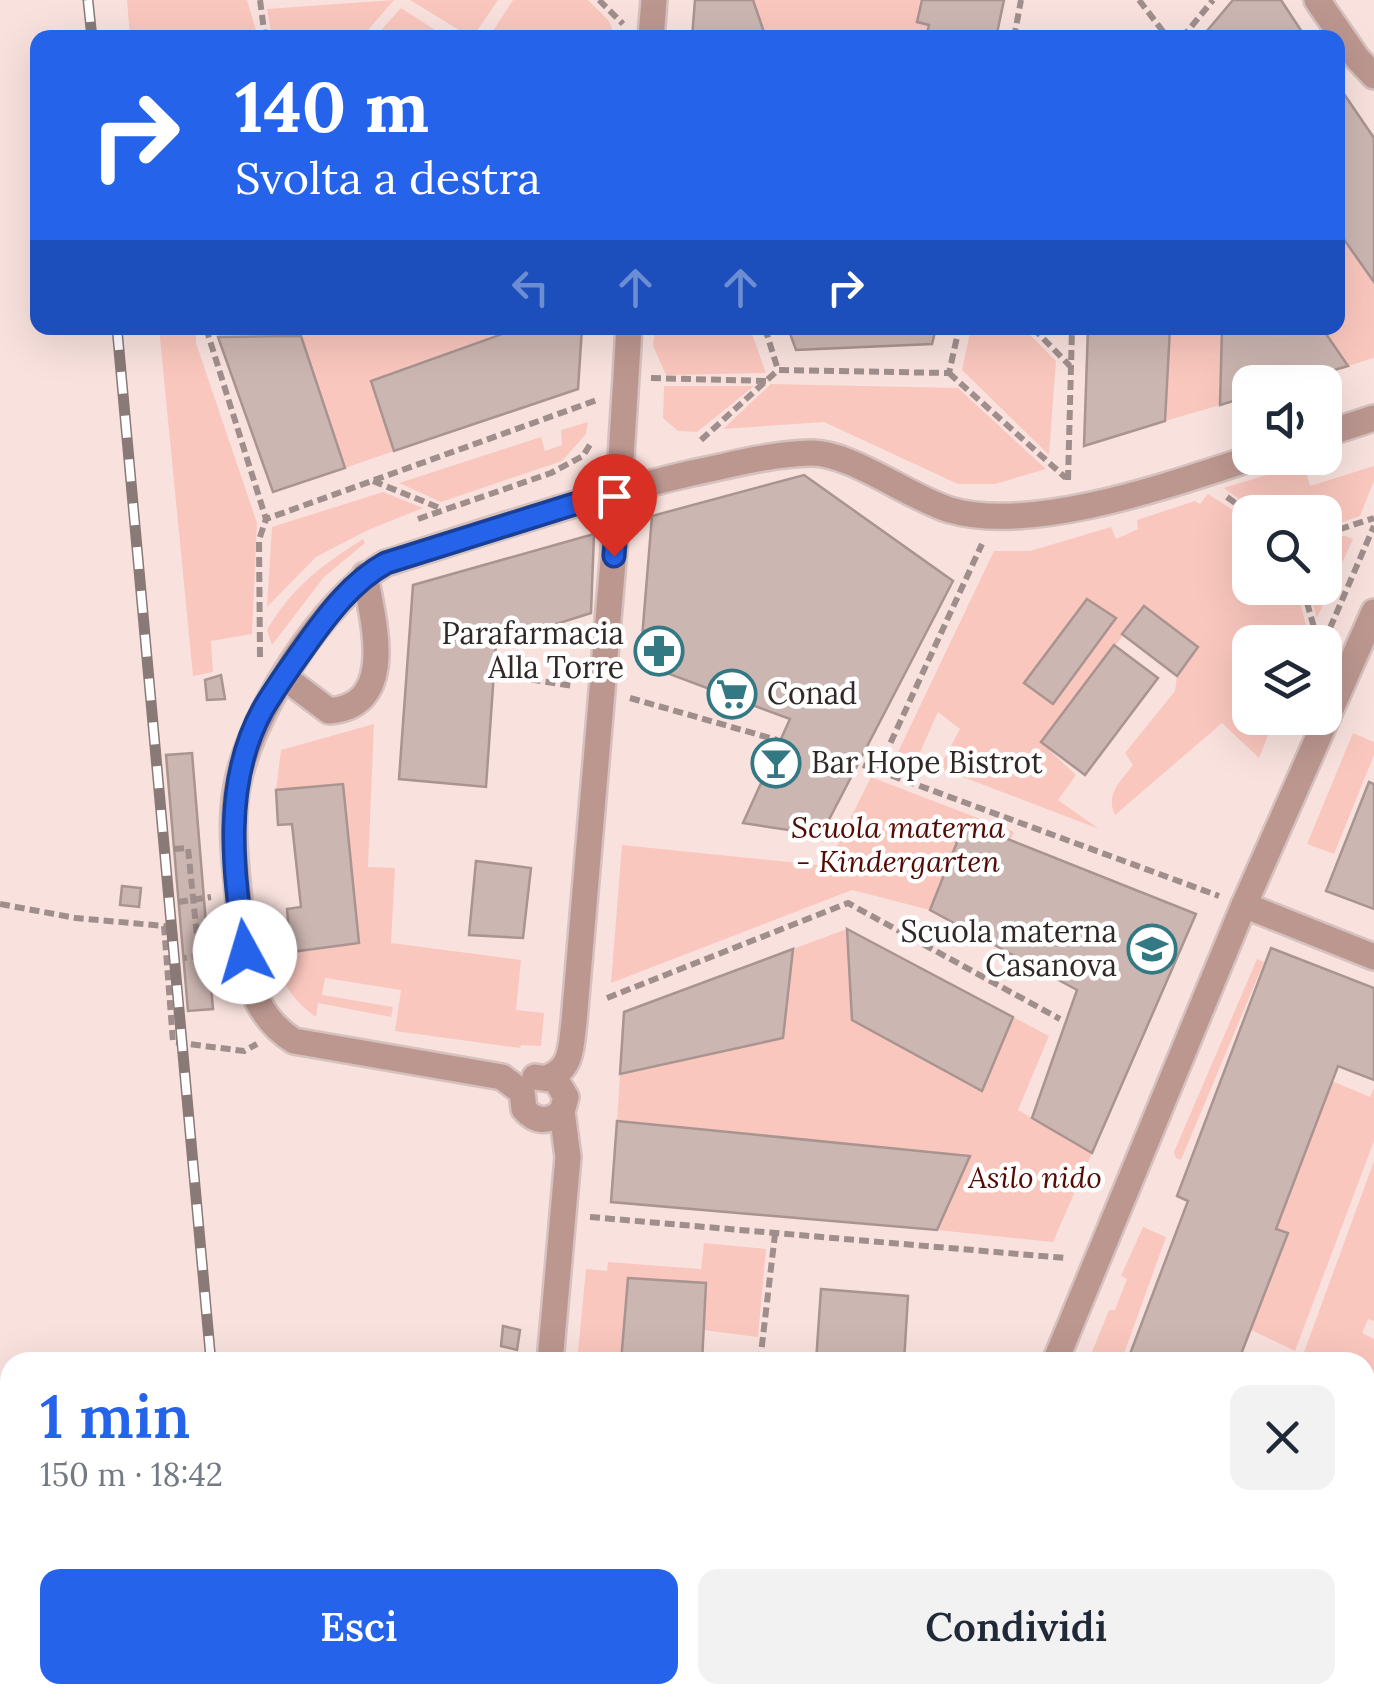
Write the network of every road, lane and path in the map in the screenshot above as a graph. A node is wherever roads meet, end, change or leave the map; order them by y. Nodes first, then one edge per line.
1 (260, 0) edge
2 (599, 0) edge
3 (654, 0) edge
4 (1021, 0) edge
5 (1139, 0) edge
6 (1213, 0) edge
7 (1317, 0) edge
8 (264, 30) edge
9 (636, 30) edge
10 (643, 30) edge
11 (1015, 30) edge
12 (1162, 30) edge
13 (1189, 30) edge
14 (1338, 30) edge
15 (1345, 41) edge
16 (1374, 76) edge
17 (208, 335) edge
18 (629, 335) edge
19 (766, 335) edge
20 (958, 335) edge
21 (1040, 335) edge
22 (1072, 335) edge
23 (1071, 367) junction
24 (778, 370) junction
25 (950, 373) junction
26 (626, 378) junction
27 (766, 381) junction
28 (602, 412) dead end
29 (1374, 418) edge
30 (1342, 428) edge
31 (701, 440) dead end
32 (592, 441) dead end
33 (1232, 464) edge
34 (1066, 478) junction
35 (372, 481) junction
36 (619, 490) junction
37 (1098, 502) junction
38 (441, 508) junction
39 (994, 517) junction
40 (1374, 518) edge
41 (266, 520) junction
42 (407, 524) dead end
43 (1374, 526) edge
44 (1342, 528) edge
45 (366, 575) junction
46 (1374, 612) edge
47 (1328, 625) edge
48 (276, 672) junction
49 (501, 675) dead end
50 (602, 690) junction
51 (777, 740) dead end
52 (864, 765) dead end
53 (878, 770) junction
54 (174, 849) dead end
55 (218, 897) dead end
56 (194, 899) junction
57 (178, 902) dead end
58 (0, 904) edge
59 (1244, 905) junction
60 (1374, 957) edge
61 (184, 958) dead end
62 (1060, 1019) dead end
63 (574, 1022) junction
64 (275, 1029) junction
65 (549, 1076) junction
66 (522, 1092) junction
67 (562, 1112) junction
68 (564, 1214) junction
69 (775, 1234) junction
70 (1064, 1258) dead end
71 (551, 1352) edge
72 (761, 1352) edge
73 (1059, 1352) edge

1 - 8 path
2 - 9 path
3 - 10 street
4 - 11 path
5 - 12 path
6 - 13 path
7 - 14 street
15 - 16 street
17 - 41 path
18 - 26 street
19 - 24 path
20 - 25 path
21 - 23 path
22 - 23 path
23 - 34 path
24 - 25 path
24 - 27 path
25 - 34 path
26 - 27 path
26 - 36 street
27 - 31 path
28 - 35 path
29 - 30 street
32 - 38 path
33 - 37 street
34 - 37 path
35 - 38 path
35 - 41 path
36 - 39 street
36 - 45 street
36 - 50 street
37 - 39 street
38 - 42 path
39 - 53 path
40 - 44 path
41 - 48 path
43 - 47 path
45 - 48 street
45 - 48 street
46 - 59 street
48 - 64 street
49 - 50 path
50 - 51 path
50 - 63 street
52 - 53 path
53 - 59 path
54 - 56 path
55 - 56 path
56 - 57 path
56 - 61 path
58 - 64 path
59 - 60 street
59 - 73 street
62 - 63 path
63 - 65 street
64 - 66 street
65 - 66 street
65 - 67 street
66 - 67 street
67 - 68 street
68 - 69 path
68 - 71 street
69 - 70 path
69 - 72 path

